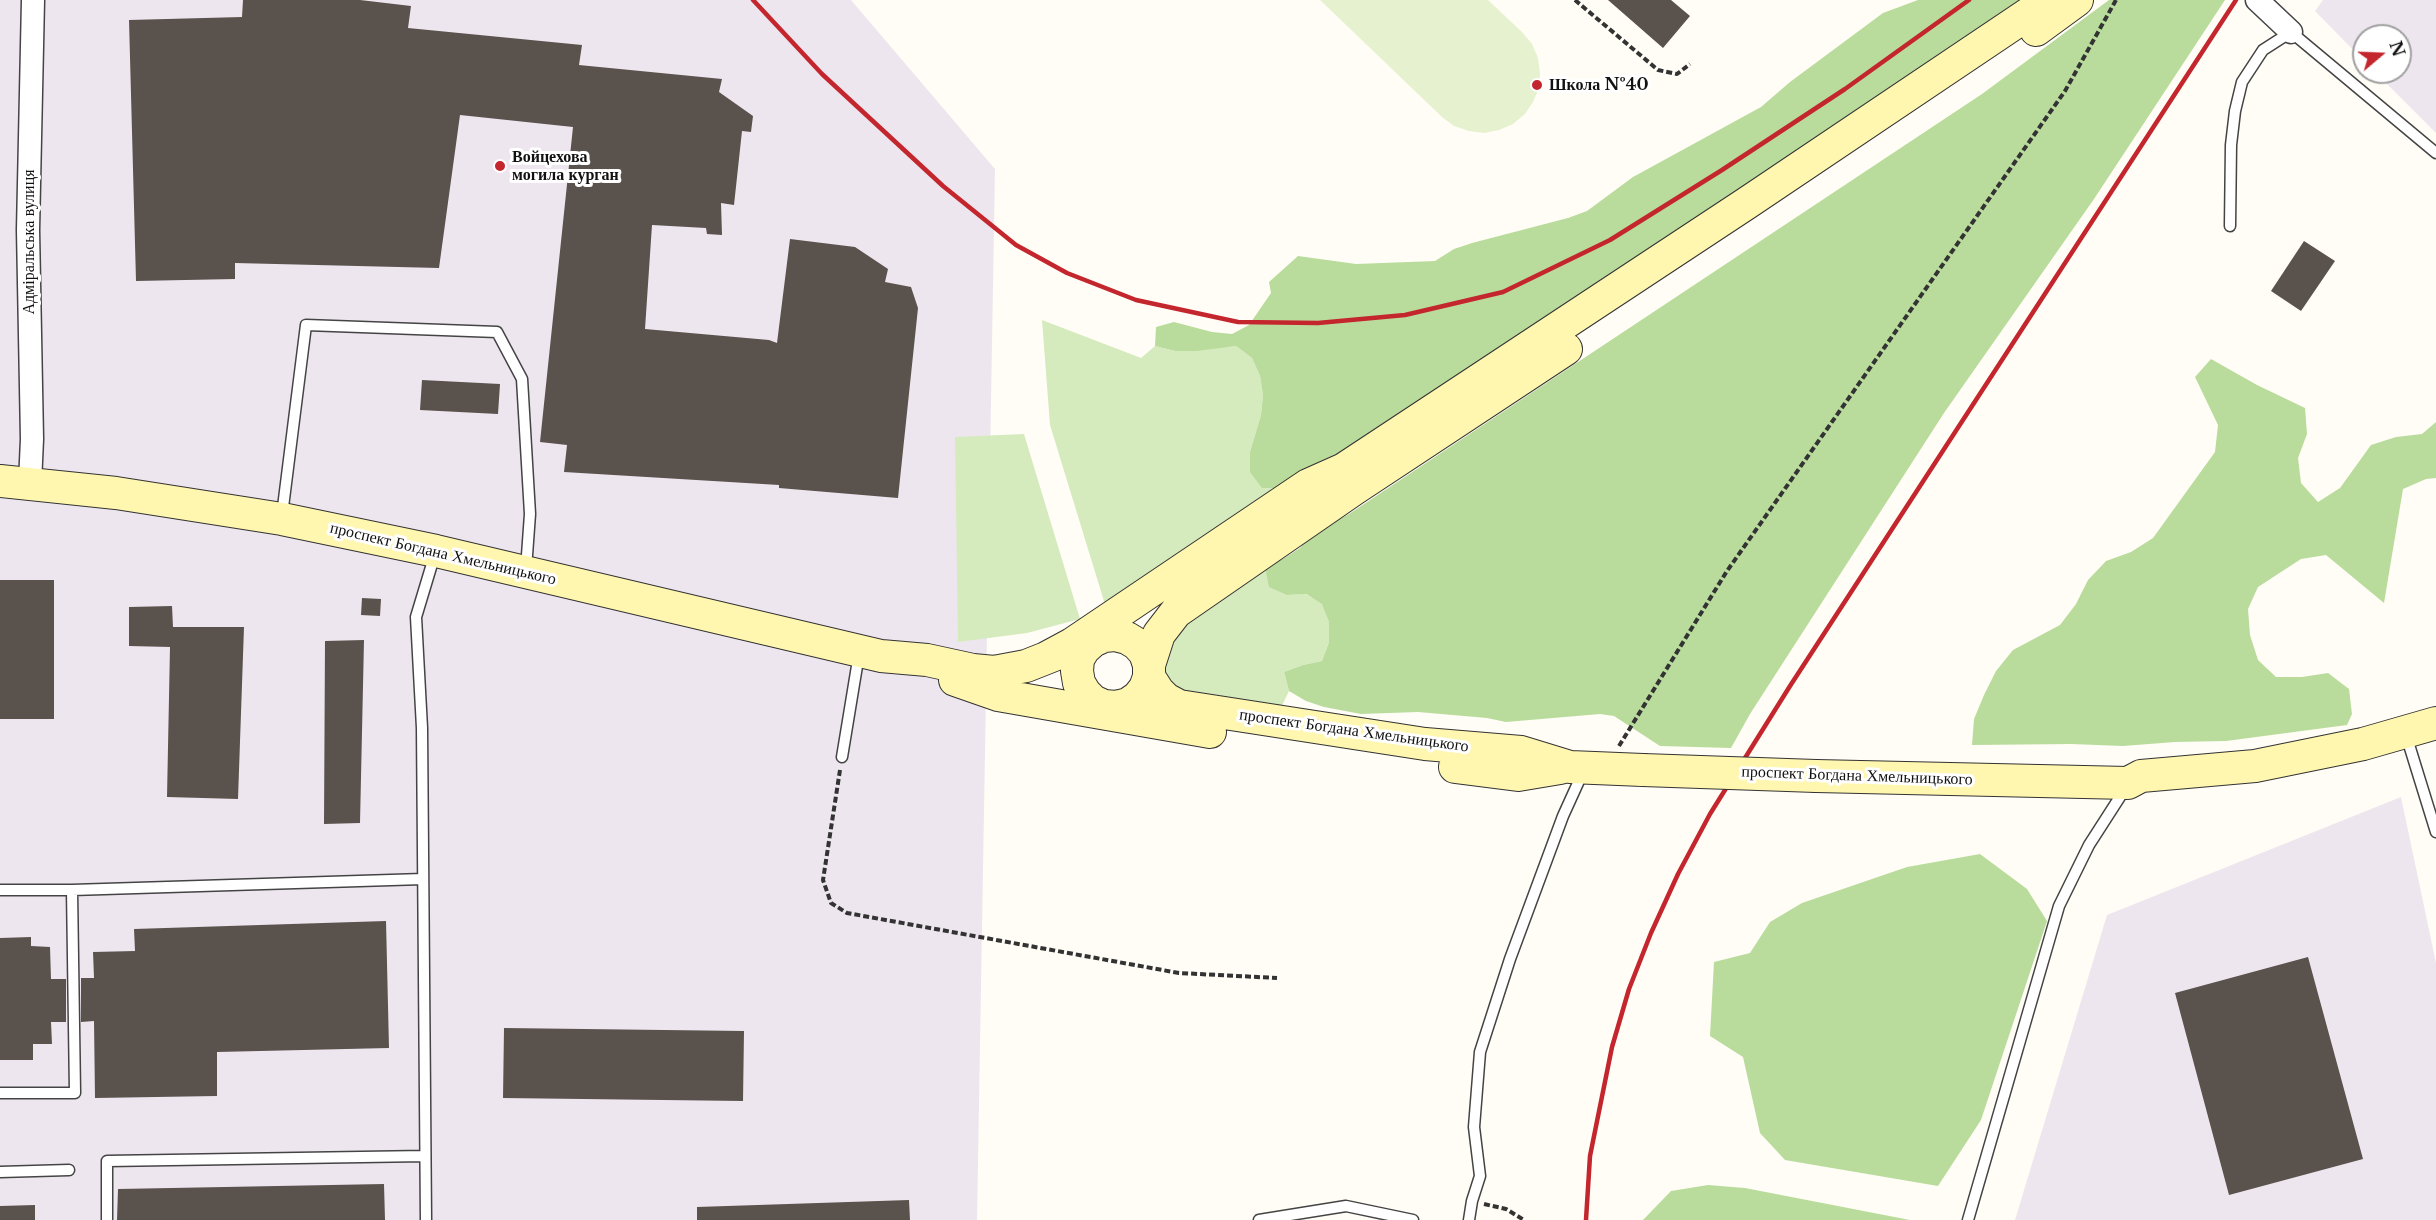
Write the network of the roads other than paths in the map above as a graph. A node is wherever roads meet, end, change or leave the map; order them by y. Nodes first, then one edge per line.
1 (33, 0) edge
2 (2049, 0) edge
3 (2077, 0) edge
4 (2257, 0) edge
5 (2290, 32) junction
6 (2436, 153) edge
7 (2230, 226) dead end
8 (1344, 469) junction
9 (15, 482) edge
10 (282, 519) junction
11 (436, 551) junction
12 (526, 572) junction
13 (1098, 638) junction
14 (871, 654) junction
15 (1046, 658) junction
16 (1149, 671) junction
17 (955, 680) junction
18 (1117, 710) junction
19 (2436, 723) edge
20 (2417, 743) edge
21 (842, 757) road end
22 (1588, 768) junction
23 (2135, 780) junction
24 (2436, 832) edge
25 (423, 879) junction
26 (0, 890) edge
27 (72, 890) junction
28 (0, 1093) edge
29 (426, 1156) junction
30 (69, 1170) dead end
31 (0, 1172) edge
32 (1370, 1216) edge
33 (107, 1220) edge
34 (426, 1220) edge
35 (1259, 1220) edge
36 (1413, 1220) edge
37 (1469, 1220) edge
38 (1968, 1220) edge

1 - 9 street, Адміральська вулиця
2 - 8 main road
3 - 16 main road
4 - 5 street
5 - 6 lane
5 - 7 lane
8 - 13 main road
8 - 15 main road
9 - 10 main road, проспект Богдана Хмельницького
10 - 11 main road, проспект Богдана Хмельницького
10 - 12 lane
11 - 12 main road, проспект Богдана Хмельницького
11 - 25 lane
12 - 14 main road, проспект Богдана Хмельницького
13 - 15 main road, проспект Богдана Хмельницького
13 - 16 main road, проспект Богдана Хмельницького
13 - 18 main road
14 - 15 main road, проспект Богдана Хмельницького
14 - 17 main road, проспект Богдана Хмельницького
14 - 21 lane
16 - 18 main road
16 - 22 main road, проспект Богдана Хмельницького
17 - 18 main road, проспект Богдана Хмельницького
17 - 18 main road, проспект Богдана Хмельницького
18 - 22 main road, проспект Богдана Хмельницького
19 - 20 main road, проспект Богдана Хмельницького
20 - 23 main road, проспект Богдана Хмельницького
20 - 24 lane
22 - 23 main road, проспект Богдана Хмельницького, bridge
22 - 37 lane
23 - 38 lane
25 - 27 lane
25 - 29 lane
26 - 27 lane
27 - 28 lane
29 - 33 lane
29 - 34 lane
30 - 31 lane
32 - 35 lane
32 - 36 lane

